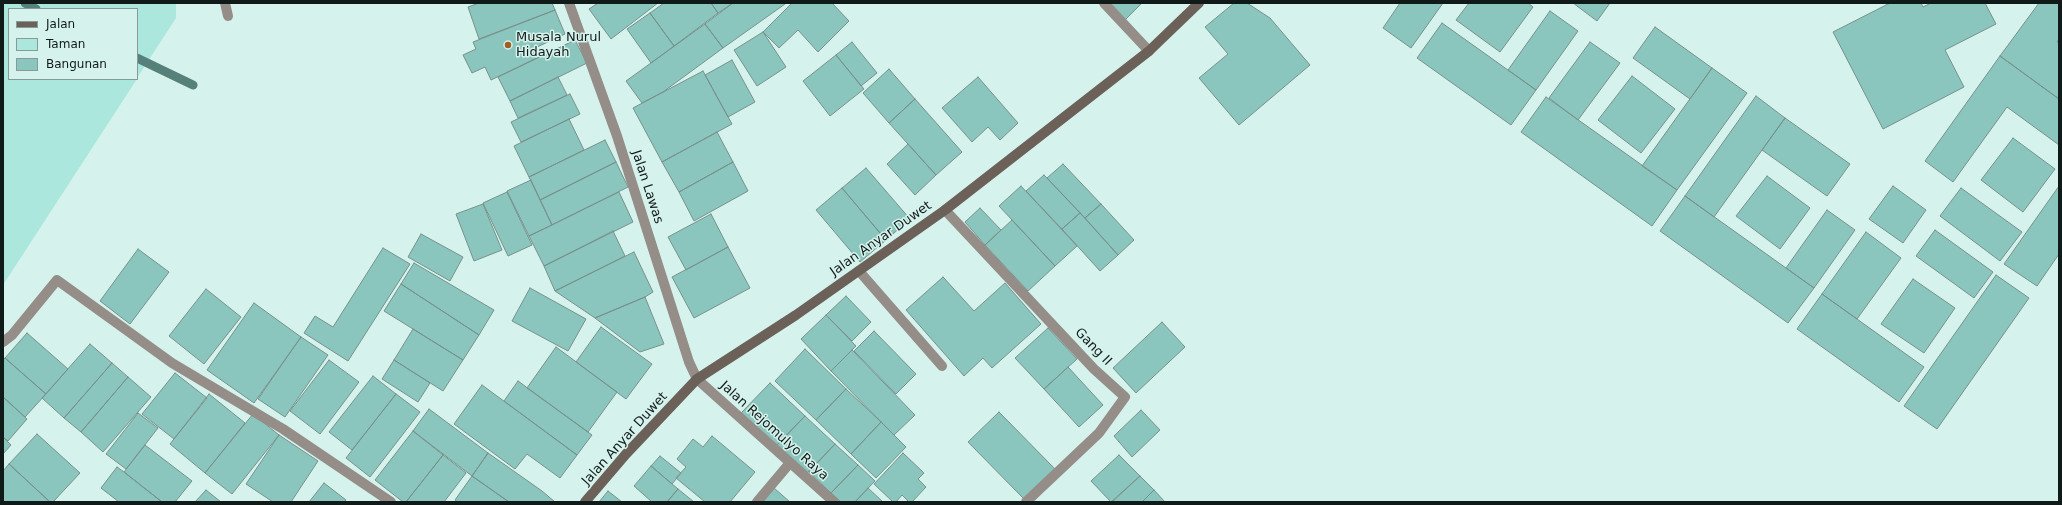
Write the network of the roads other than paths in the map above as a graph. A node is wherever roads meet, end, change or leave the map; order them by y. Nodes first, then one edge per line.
1 (225, 3) edge
2 (569, 3) edge
3 (1104, 3) edge
4 (1199, 3) edge
5 (228, 16) dead end
6 (1149, 51) junction
7 (944, 210) junction
8 (859, 271) junction
9 (3, 342) edge
10 (942, 366) dead end
11 (697, 379) junction
12 (790, 464) junction
13 (391, 502) edge
14 (586, 502) edge
15 (757, 502) edge
16 (834, 502) edge
17 (1026, 502) edge

1 - 5 street
2 - 11 street, Jalan Lawas
3 - 6 street
4 - 6 street, Jalan Anyar Duwet
6 - 7 street, Jalan Anyar Duwet
7 - 8 street, Jalan Anyar Duwet
7 - 17 street, Gang II
8 - 10 street
8 - 11 street, Jalan Anyar Duwet
9 - 13 street
11 - 12 street, Jalan Rejomulyo Raya
11 - 14 street, Jalan Anyar Duwet
12 - 15 street
12 - 16 street, Jalan Rejomulyo Raya

